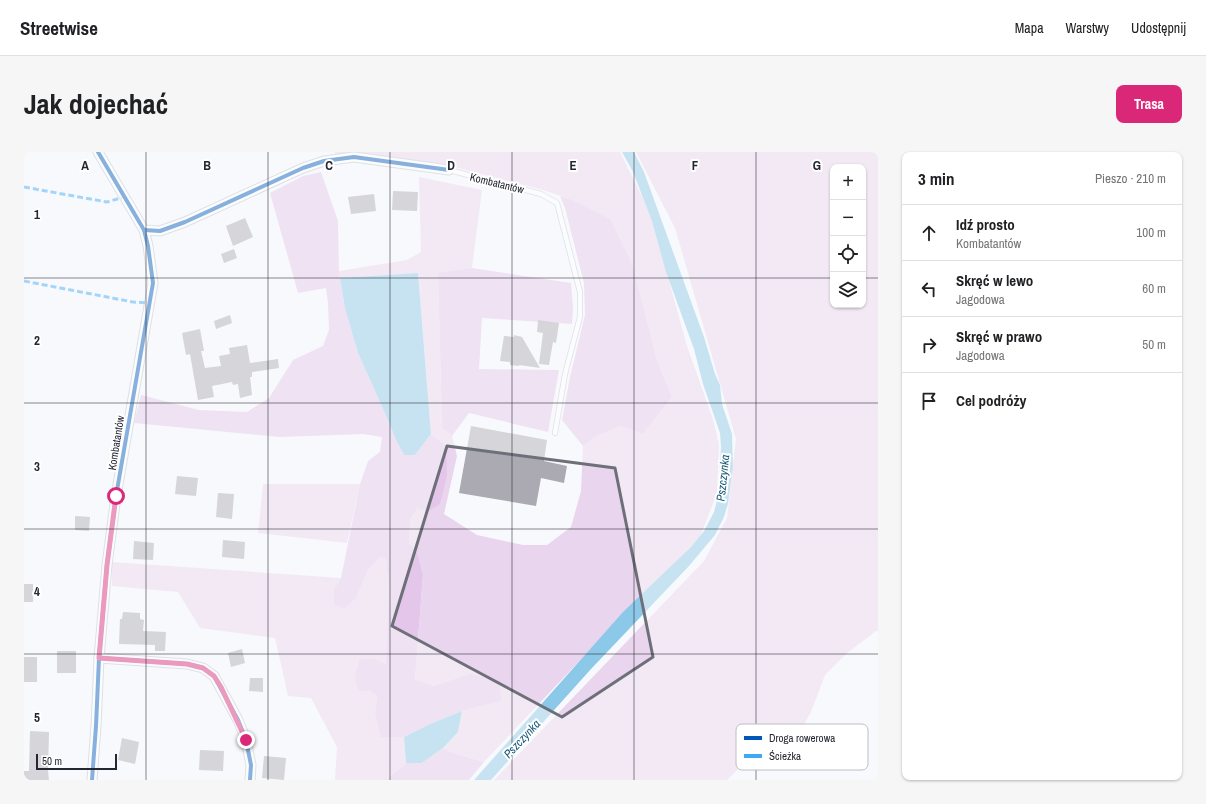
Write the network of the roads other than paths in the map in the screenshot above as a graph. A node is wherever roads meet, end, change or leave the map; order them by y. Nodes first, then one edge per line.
1 (98, 152) edge
2 (449, 170) joint
3 (144, 230) junction
4 (555, 433) dead end
5 (99, 658) junction
6 (92, 780) edge
7 (250, 780) edge

1 - 3 street, Kombatantów
2 - 3 street, Kombatantów
2 - 4 lane, Kombatantów
3 - 5 street, Kombatantów
5 - 6 street, Kombatantów
5 - 7 street

